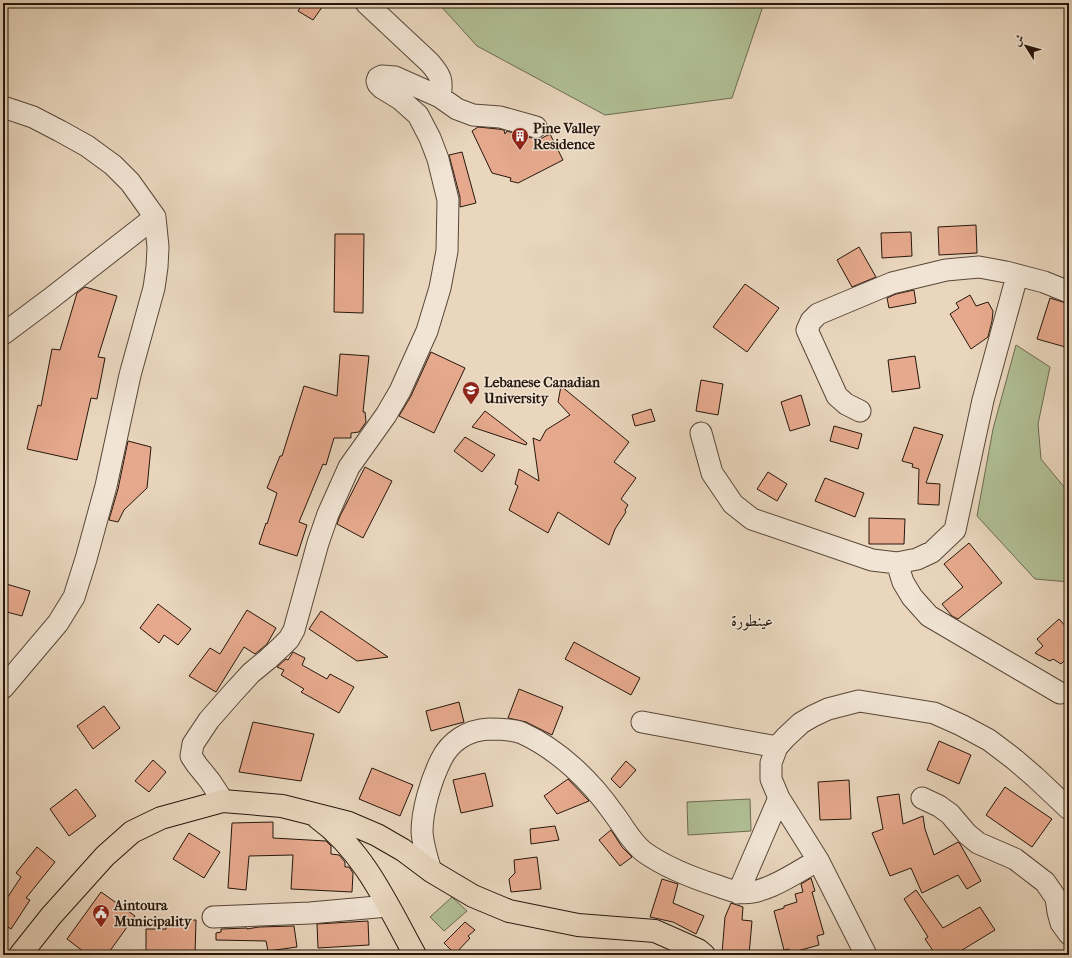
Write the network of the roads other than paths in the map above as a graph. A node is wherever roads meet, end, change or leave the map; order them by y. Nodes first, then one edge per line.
1 (366, 3) edge
2 (440, 97) junction
3 (3, 107) edge
4 (536, 127) dead end
5 (155, 218) junction
6 (1017, 276) junction
7 (1069, 292) edge
8 (3, 334) edge
9 (860, 411) dead end
10 (701, 433) dead end
11 (897, 563) junction
12 (3, 688) edge
13 (1060, 693) dead end
14 (642, 722) dead end
15 (777, 747) junction
16 (779, 798) junction
17 (922, 798) dead end
18 (222, 801) junction
19 (1069, 809) edge
20 (311, 813) junction
21 (818, 860) junction
22 (431, 871) junction
23 (738, 893) junction
24 (388, 906) junction
25 (213, 917) dead end
26 (1069, 934) edge
27 (20, 955) edge
28 (415, 955) edge
29 (704, 955) edge
30 (866, 955) edge

1 - 2 street
2 - 4 street
2 - 18 street
3 - 5 street
5 - 8 street
5 - 12 street
6 - 7 street
6 - 9 street
6 - 11 street
10 - 11 street
11 - 13 street
14 - 15 street
15 - 16 street
15 - 19 street
16 - 21 street
16 - 23 street
17 - 26 street
18 - 20 main road
18 - 27 main road
20 - 22 main road
20 - 24 main road
21 - 23 street
21 - 30 street
22 - 23 street
22 - 29 main road
24 - 25 street
24 - 28 main road

